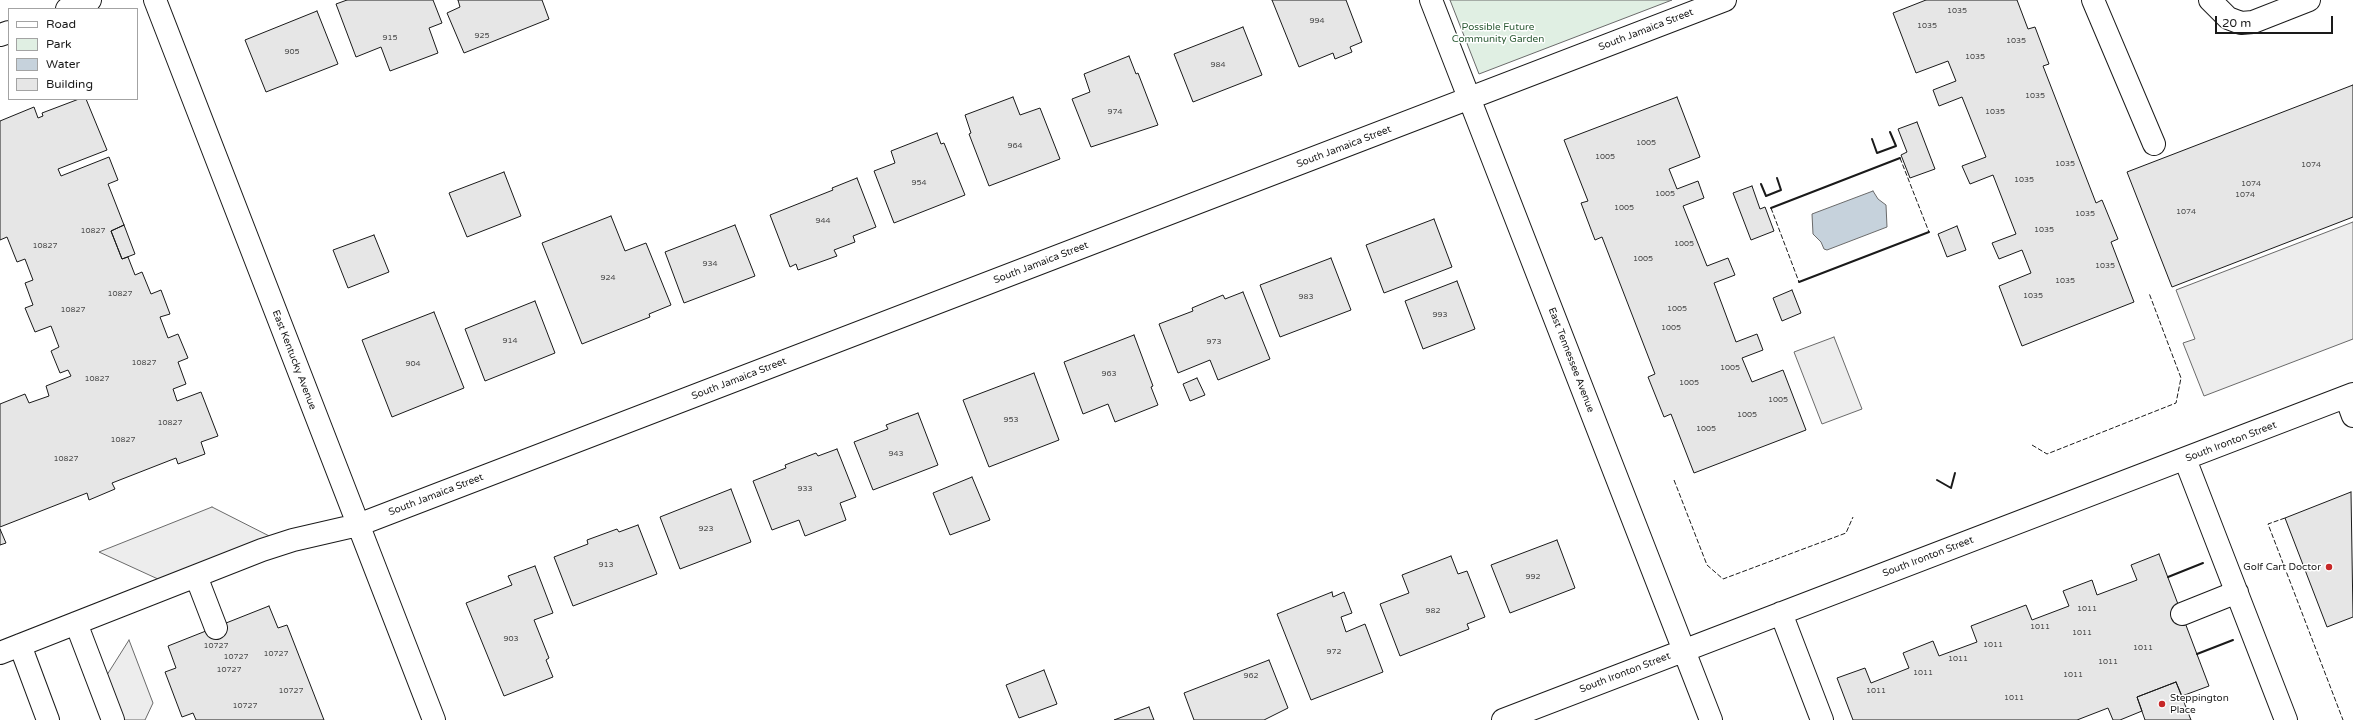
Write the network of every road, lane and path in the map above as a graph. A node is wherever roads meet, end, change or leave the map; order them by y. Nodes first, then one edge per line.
1 (90, 0) edge
2 (154, 0) edge
3 (1431, 0) edge
4 (1725, 0) edge
5 (2093, 0) edge
6 (2210, 0) edge
7 (2308, 0) edge
8 (70, 8) edge
9 (1469, 99) junction
10 (2154, 144) dead end
11 (2351, 402) edge
12 (2185, 459) junction
13 (358, 525) junction
14 (196, 576) junction
15 (2237, 592) junction
16 (1781, 613) junction
17 (2182, 614) dead end
18 (76, 623) junction
19 (216, 628) dead end
20 (10, 649) edge
21 (1684, 650) junction
22 (48, 720) edge
23 (113, 720) edge
24 (434, 720) edge
25 (1503, 720) edge
26 (1711, 720) edge
27 (1822, 720) edge
28 (2286, 720) edge

1 - 8 street
2 - 13 street, East Kentucky Avenue
3 - 9 street, East Tennessee Avenue
4 - 9 street, South Jamaica Street
5 - 10 street
6 - 7 street
9 - 13 street, South Jamaica Street
9 - 21 street, East Tennessee Avenue
11 - 12 street, South Ironton Street
12 - 15 street
12 - 16 street, South Ironton Street
13 - 14 street, South Jamaica Street
13 - 24 street, East Kentucky Avenue
14 - 18 street, South Jamaica Street
14 - 19 street
15 - 17 street
15 - 28 street
16 - 21 street, South Ironton Street
16 - 27 street
18 - 20 street, South Jamaica Street
18 - 23 street
20 - 22 street
21 - 25 street, South Ironton Street
21 - 26 street, East Tennessee Avenue

